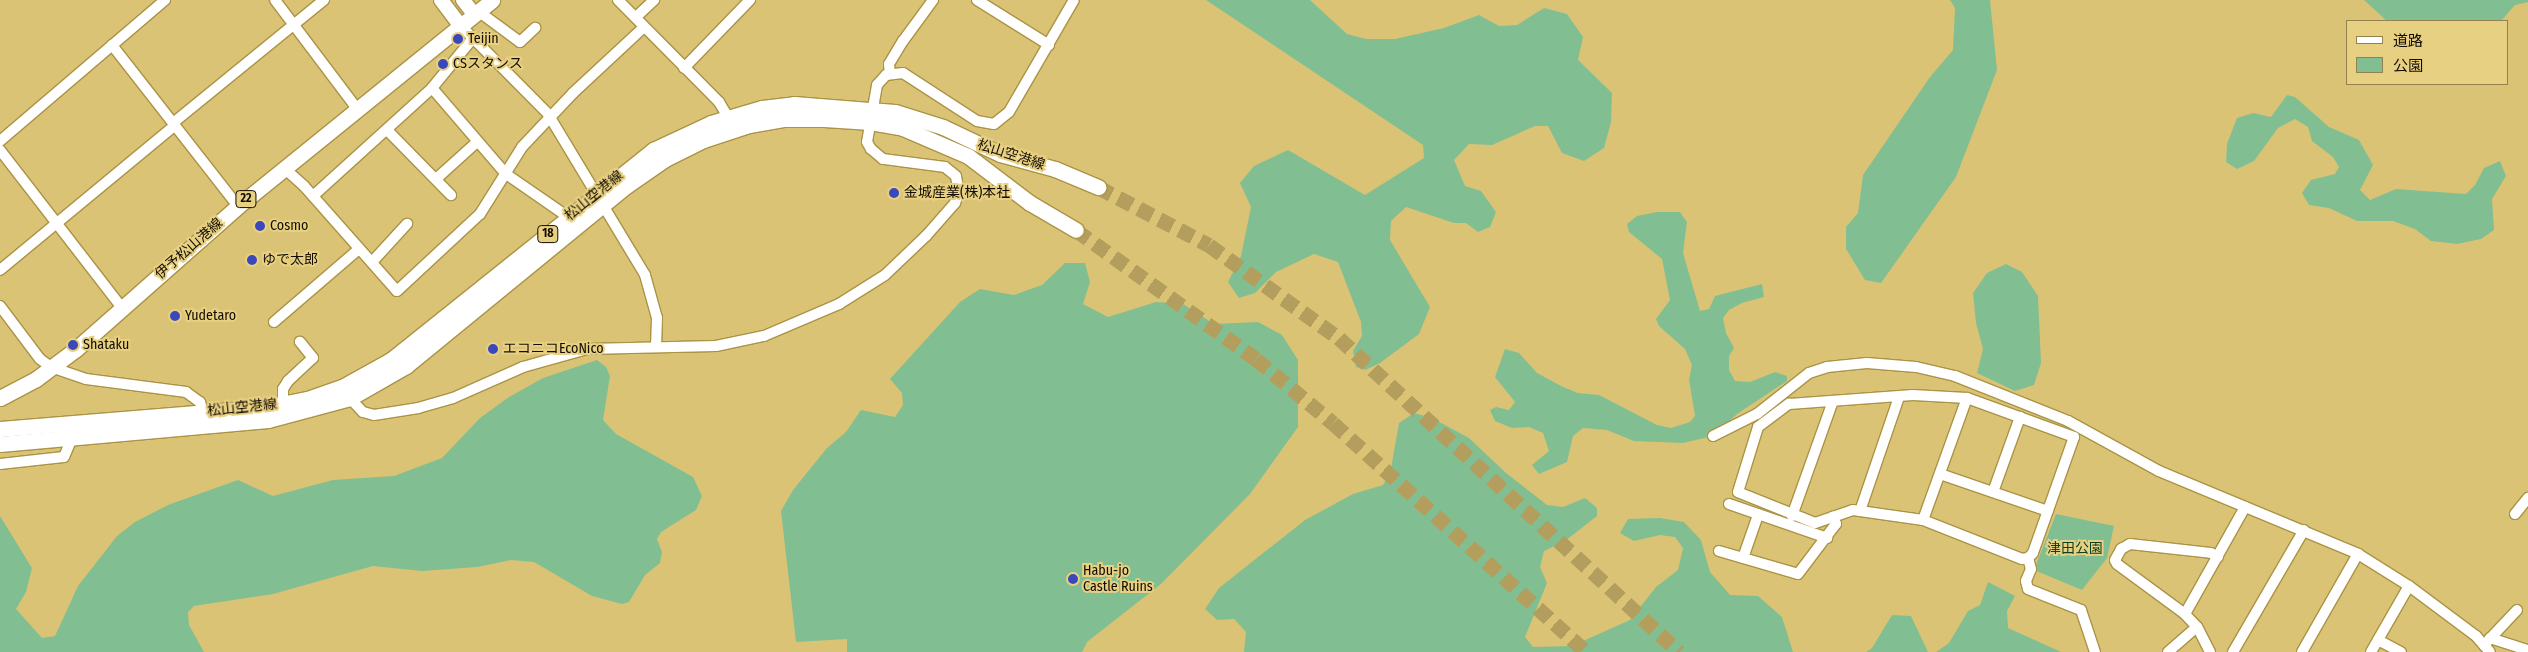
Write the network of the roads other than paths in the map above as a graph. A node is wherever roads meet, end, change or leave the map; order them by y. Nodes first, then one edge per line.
1 (166, 0) edge
2 (275, 0) edge
3 (324, 0) edge
4 (441, 0) edge
5 (463, 0) edge
6 (492, 0) edge
7 (618, 0) edge
8 (654, 0) edge
9 (750, 0) edge
10 (933, 0) edge
11 (978, 0) edge
12 (1074, 0) edge
13 (476, 13) junction
14 (636, 17) junction
15 (293, 24) junction
16 (460, 25) junction
17 (534, 28) dead end
18 (643, 28) junction
19 (472, 38) junction
20 (112, 45) junction
21 (1049, 45) junction
22 (684, 68) junction
23 (890, 74) junction
24 (432, 88) junction
25 (358, 108) junction
26 (871, 115) junction
27 (728, 117) junction
28 (550, 118) junction
29 (174, 124) junction
30 (388, 131) junction
31 (0, 141) edge
32 (477, 142) junction
33 (0, 150) edge
34 (284, 168) junction
35 (506, 174) junction
36 (436, 179) junction
37 (1098, 187) tunnel mouth
38 (451, 195) dead end
39 (313, 196) junction
40 (598, 201) junction
41 (238, 206) junction
42 (568, 217) junction
43 (57, 224) junction
44 (407, 224) dead end
45 (1076, 230) tunnel mouth
46 (359, 248) junction
47 (372, 262) junction
48 (0, 270) edge
49 (0, 306) edge
50 (122, 308) junction
51 (274, 322) dead end
52 (300, 342) dead end
53 (656, 347) junction
54 (51, 367) junction
55 (346, 393) junction
56 (1900, 397) junction
57 (0, 398) edge
58 (1967, 398) junction
59 (1833, 401) junction
60 (283, 403) junction
61 (203, 412) junction
62 (2020, 417) junction
63 (0, 429) edge
64 (2082, 430) junction
65 (1713, 436) dead end
66 (2074, 437) junction
67 (72, 438) junction
68 (0, 444) edge
69 (0, 464) edge
70 (1940, 474) junction
71 (1993, 492) junction
72 (2528, 498) edge
73 (1729, 504) dead end
74 (2246, 507) junction
75 (1860, 511) junction
76 (2048, 511) junction
77 (2515, 514) dead end
78 (1758, 515) junction
79 (1792, 516) junction
80 (1834, 517) junction
81 (1923, 520) junction
82 (2304, 530) junction
83 (1827, 538) junction
84 (1719, 551) dead end
85 (2358, 554) junction
86 (2218, 557) junction
87 (1743, 558) junction
88 (2028, 558) junction
89 (2409, 586) junction
90 (2517, 610) dead end
91 (2185, 614) junction
92 (2197, 627) junction
93 (2378, 640) junction
94 (2488, 645) edge
95 (2528, 650) edge
96 (2095, 652) edge
97 (2168, 652) edge
98 (2210, 652) edge
99 (2233, 652) edge
100 (2302, 652) edge
101 (2371, 652) edge
102 (2401, 652) edge

1 - 20 street
2 - 15 street
3 - 15 street
4 - 16 street
5 - 13 street
6 - 13 main road, 伊予松山港線 / 22
7 - 14 street
8 - 14 street
9 - 22 street
10 - 23 street
11 - 21 street
12 - 21 street
13 - 16 main road, 伊予松山港線 / 22
13 - 17 street
14 - 18 street
15 - 25 street
15 - 29 street
16 - 19 street
16 - 25 main road, 伊予松山港線 / 22
18 - 22 street
18 - 28 street
19 - 24 street
19 - 28 street
20 - 29 street
20 - 31 street
21 - 23 street
22 - 27 street
23 - 26 street
24 - 30 street
24 - 32 street
25 - 34 main road, 伊予松山港線 / 22
26 - 27 main road, 松山空港線 / 18
26 - 37 main road, 松山空港線 / 18
26 - 40 main road, 松山空港線 / 18
26 - 45 main road, 松山空港線 / 18
26 - 53 street
27 - 40 main road, 松山空港線 / 18
28 - 35 street
28 - 40 street
29 - 41 street
29 - 43 street
30 - 36 street
30 - 39 street
32 - 35 street
32 - 36 street
33 - 43 street
34 - 39 street
34 - 41 main road, 伊予松山港線 / 22
35 - 42 street
35 - 47 street
36 - 38 street
39 - 46 street
40 - 42 main road, 松山空港線 / 18
40 - 53 street
40 - 55 main road, 松山空港線 / 18
41 - 50 main road, 伊予松山港線 / 22
42 - 55 main road, 松山空港線 / 18
43 - 48 street
43 - 50 street
44 - 47 street
46 - 47 street
46 - 51 street
49 - 54 street
50 - 54 main road, 伊予松山港線 / 22
52 - 60 street
53 - 55 street
54 - 57 main road, 伊予松山港線 / 22
54 - 61 street
55 - 60 main road, 松山空港線 / 18
55 - 67 main road, 松山空港線 / 18
56 - 58 street
56 - 59 street
56 - 75 street
58 - 62 street
58 - 70 street
59 - 79 street
59 - 79 street
60 - 61 main road, 松山空港線 / 18
61 - 63 main road, 松山空港線 / 18
62 - 66 street
62 - 71 street
64 - 65 street
64 - 66 street
64 - 74 street
66 - 76 street
67 - 68 main road, 松山空港線 / 18
67 - 69 street
70 - 71 street
70 - 81 street
71 - 76 street
72 - 77 street
73 - 78 street
74 - 82 street
74 - 86 street
75 - 80 street
75 - 81 street
76 - 88 street
78 - 83 street
78 - 87 street
79 - 80 street
80 - 83 street
81 - 88 street
82 - 85 street
82 - 99 street
83 - 87 street
84 - 87 street
85 - 89 street
85 - 100 street
86 - 91 street
86 - 91 street
88 - 96 street
89 - 93 street
89 - 94 street
90 - 94 street
91 - 92 street
92 - 97 street
92 - 98 street
93 - 101 street
93 - 102 street
94 - 95 street

